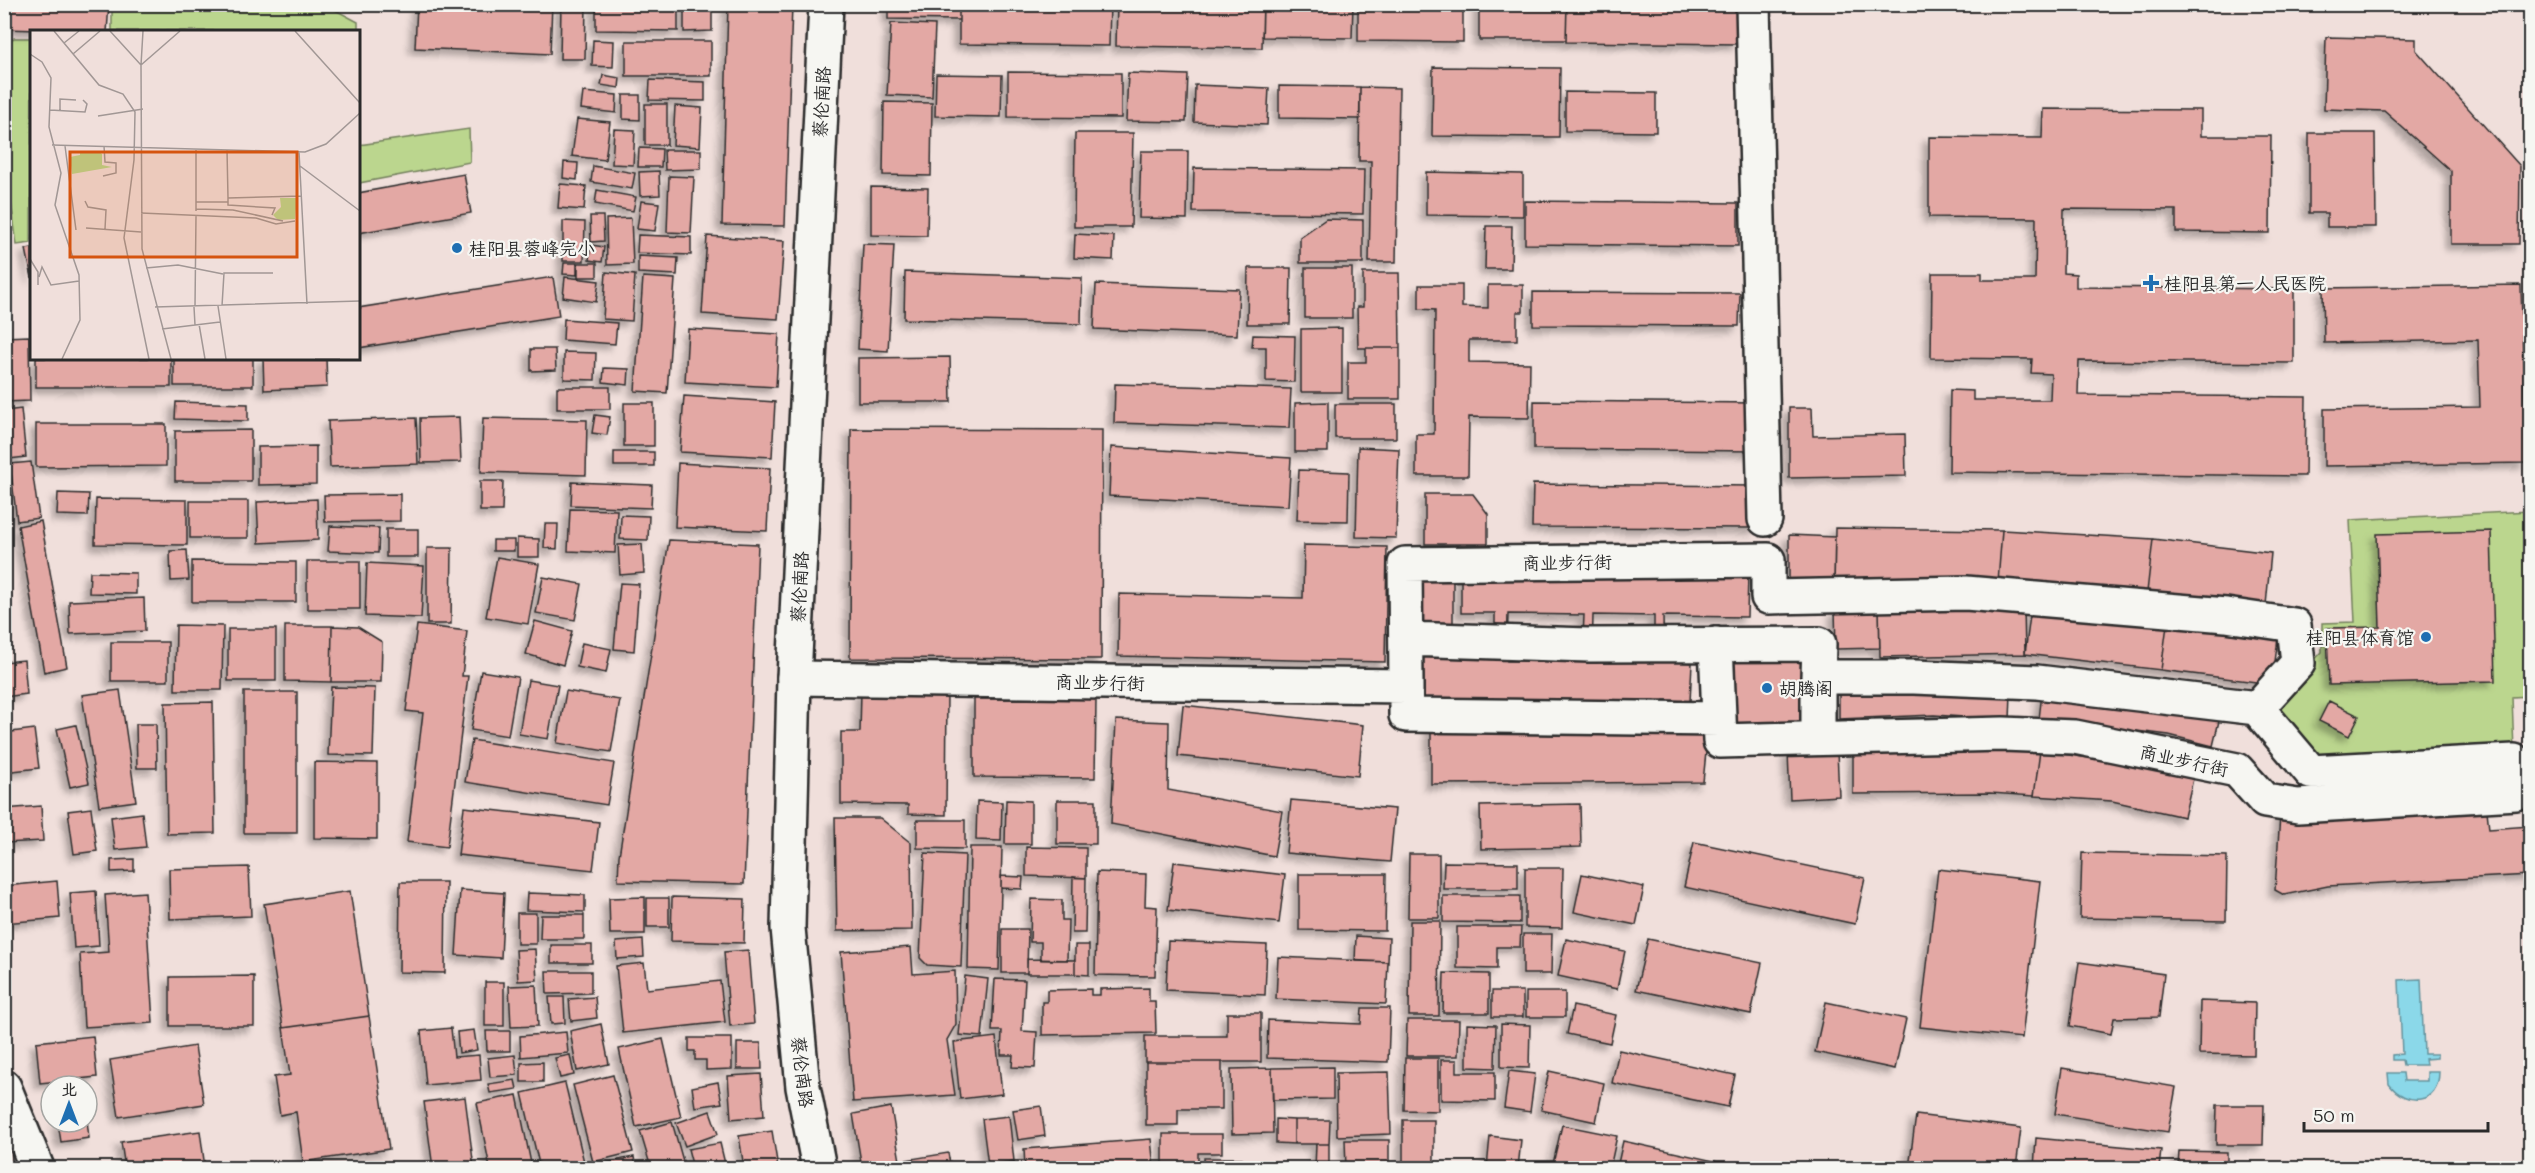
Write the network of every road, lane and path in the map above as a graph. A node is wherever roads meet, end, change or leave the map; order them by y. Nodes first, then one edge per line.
1 (826, 4) edge
2 (1753, 4) edge
3 (1765, 519) dead end
4 (1768, 597) junction
5 (1406, 639) junction
6 (1769, 643) junction
7 (1716, 644) junction
8 (1818, 677) junction
9 (794, 678) junction
10 (1406, 686) junction
11 (2257, 708) junction
12 (1719, 719) junction
13 (1818, 738) junction
14 (2523, 771) edge
15 (4, 1087) edge
16 (37, 1168) edge
17 (819, 1168) edge

1 - 9 street, 蔡伦南路
2 - 3 street
4 - 5 street, 商业步行街
4 - 6 street, 商业步行街
4 - 11 street
5 - 7 street
5 - 10 street, 商业步行街
6 - 7 street
6 - 8 street
7 - 12 street, 商业步行街
8 - 11 street
8 - 13 street
9 - 10 street, 商业步行街
9 - 17 street, 蔡伦南路
10 - 12 street, 商业步行街
11 - 14 street, 商业步行街
12 - 13 street, 商业步行街
13 - 14 street, 商业步行街
15 - 16 street

